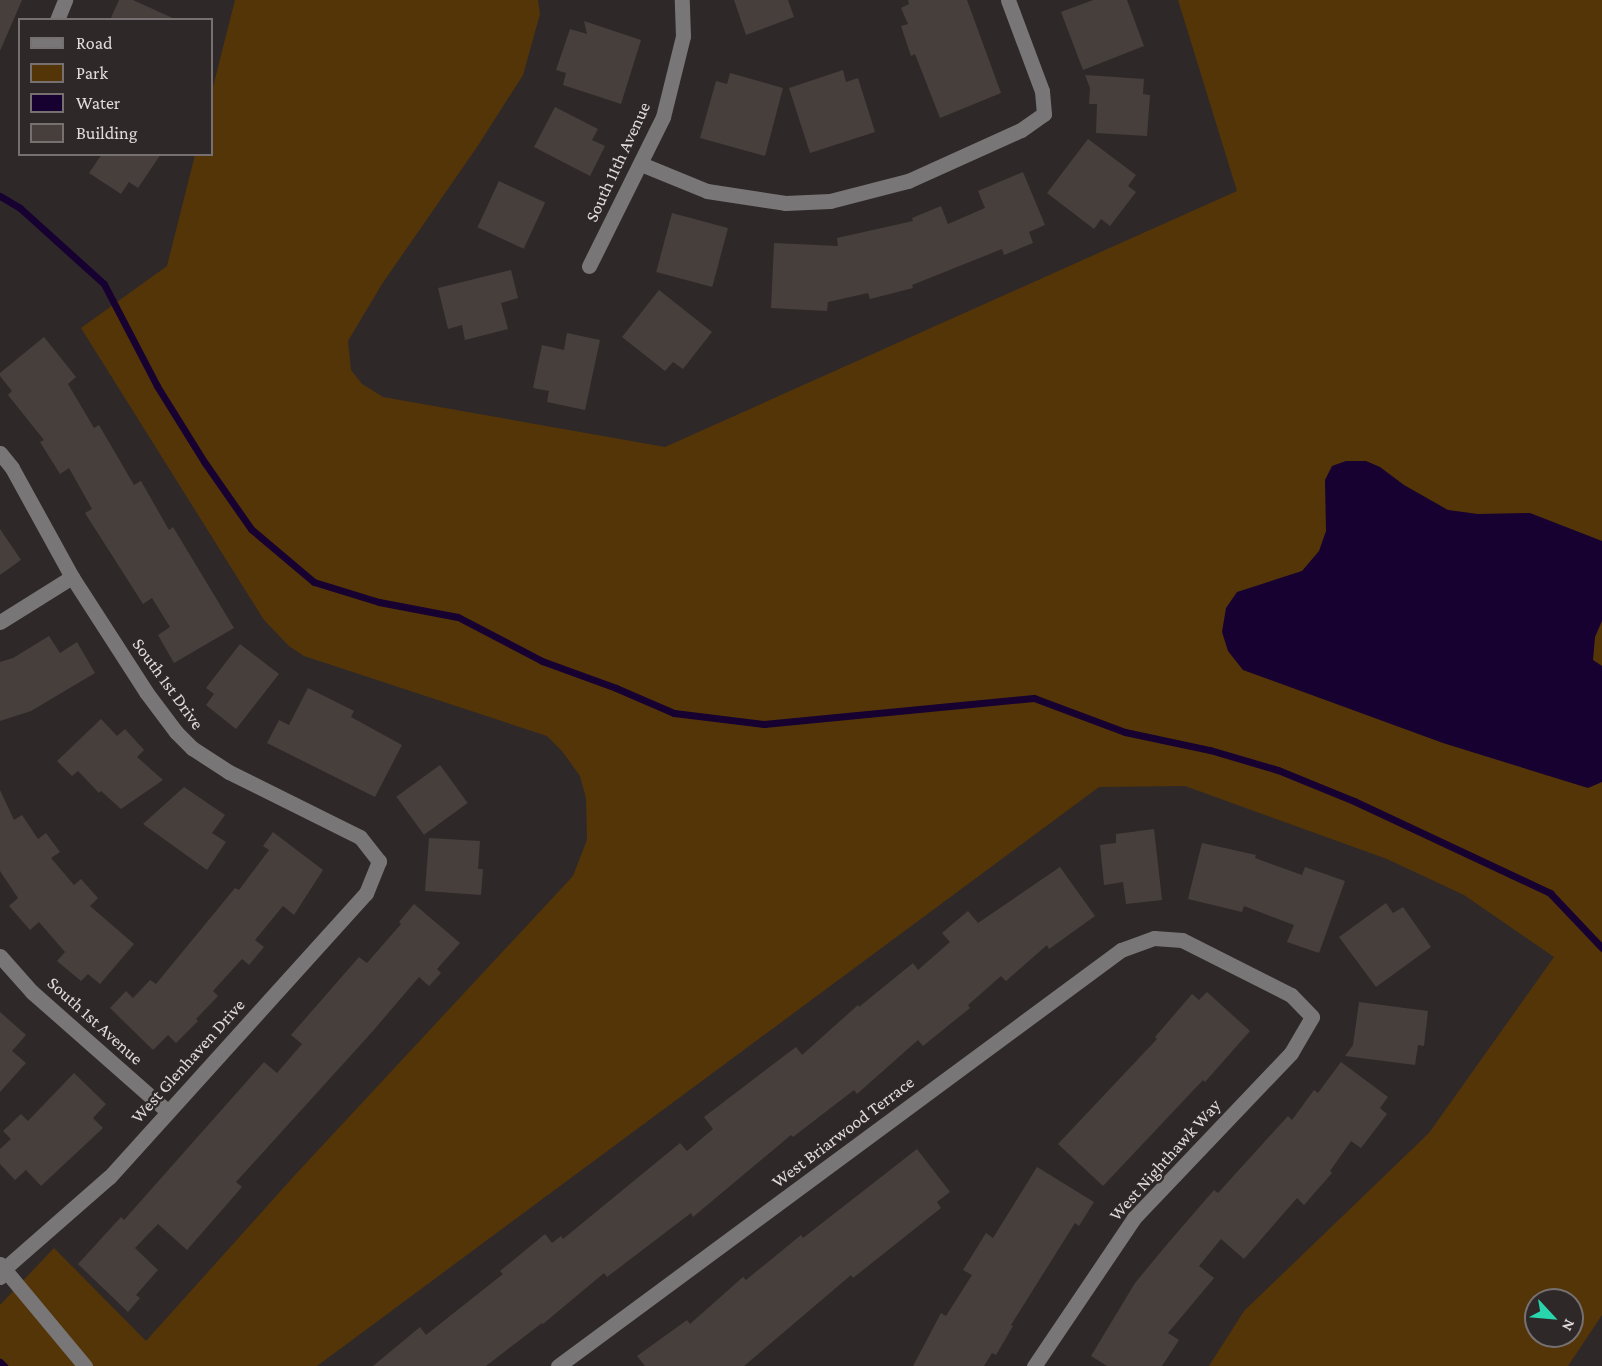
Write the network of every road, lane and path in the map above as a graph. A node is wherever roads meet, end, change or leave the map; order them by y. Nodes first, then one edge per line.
1 (65, 0) edge
2 (682, 0) edge
3 (1008, 0) edge
4 (58, 18) edge
5 (640, 164) junction
6 (589, 266) dead end
7 (0, 453) edge
8 (72, 577) junction
9 (0, 622) edge
10 (379, 861) joint
11 (1154, 938) joint
12 (0, 956) edge
13 (168, 1112) junction
14 (1, 1270) edge
15 (85, 1366) edge
16 (558, 1366) edge
17 (1034, 1366) edge

1 - 4 street
2 - 5 street, South 11th Avenue
3 - 5 street
5 - 6 street, South 11th Avenue
7 - 8 street, South 1st Drive
8 - 9 street
8 - 10 street, South 1st Drive
10 - 13 street, West Glenhaven Drive
11 - 16 street, West Briarwood Terrace
11 - 17 street, West Nighthawk Way
12 - 13 street, South 1st Avenue
13 - 14 street, West Glenhaven Drive
14 - 15 street

